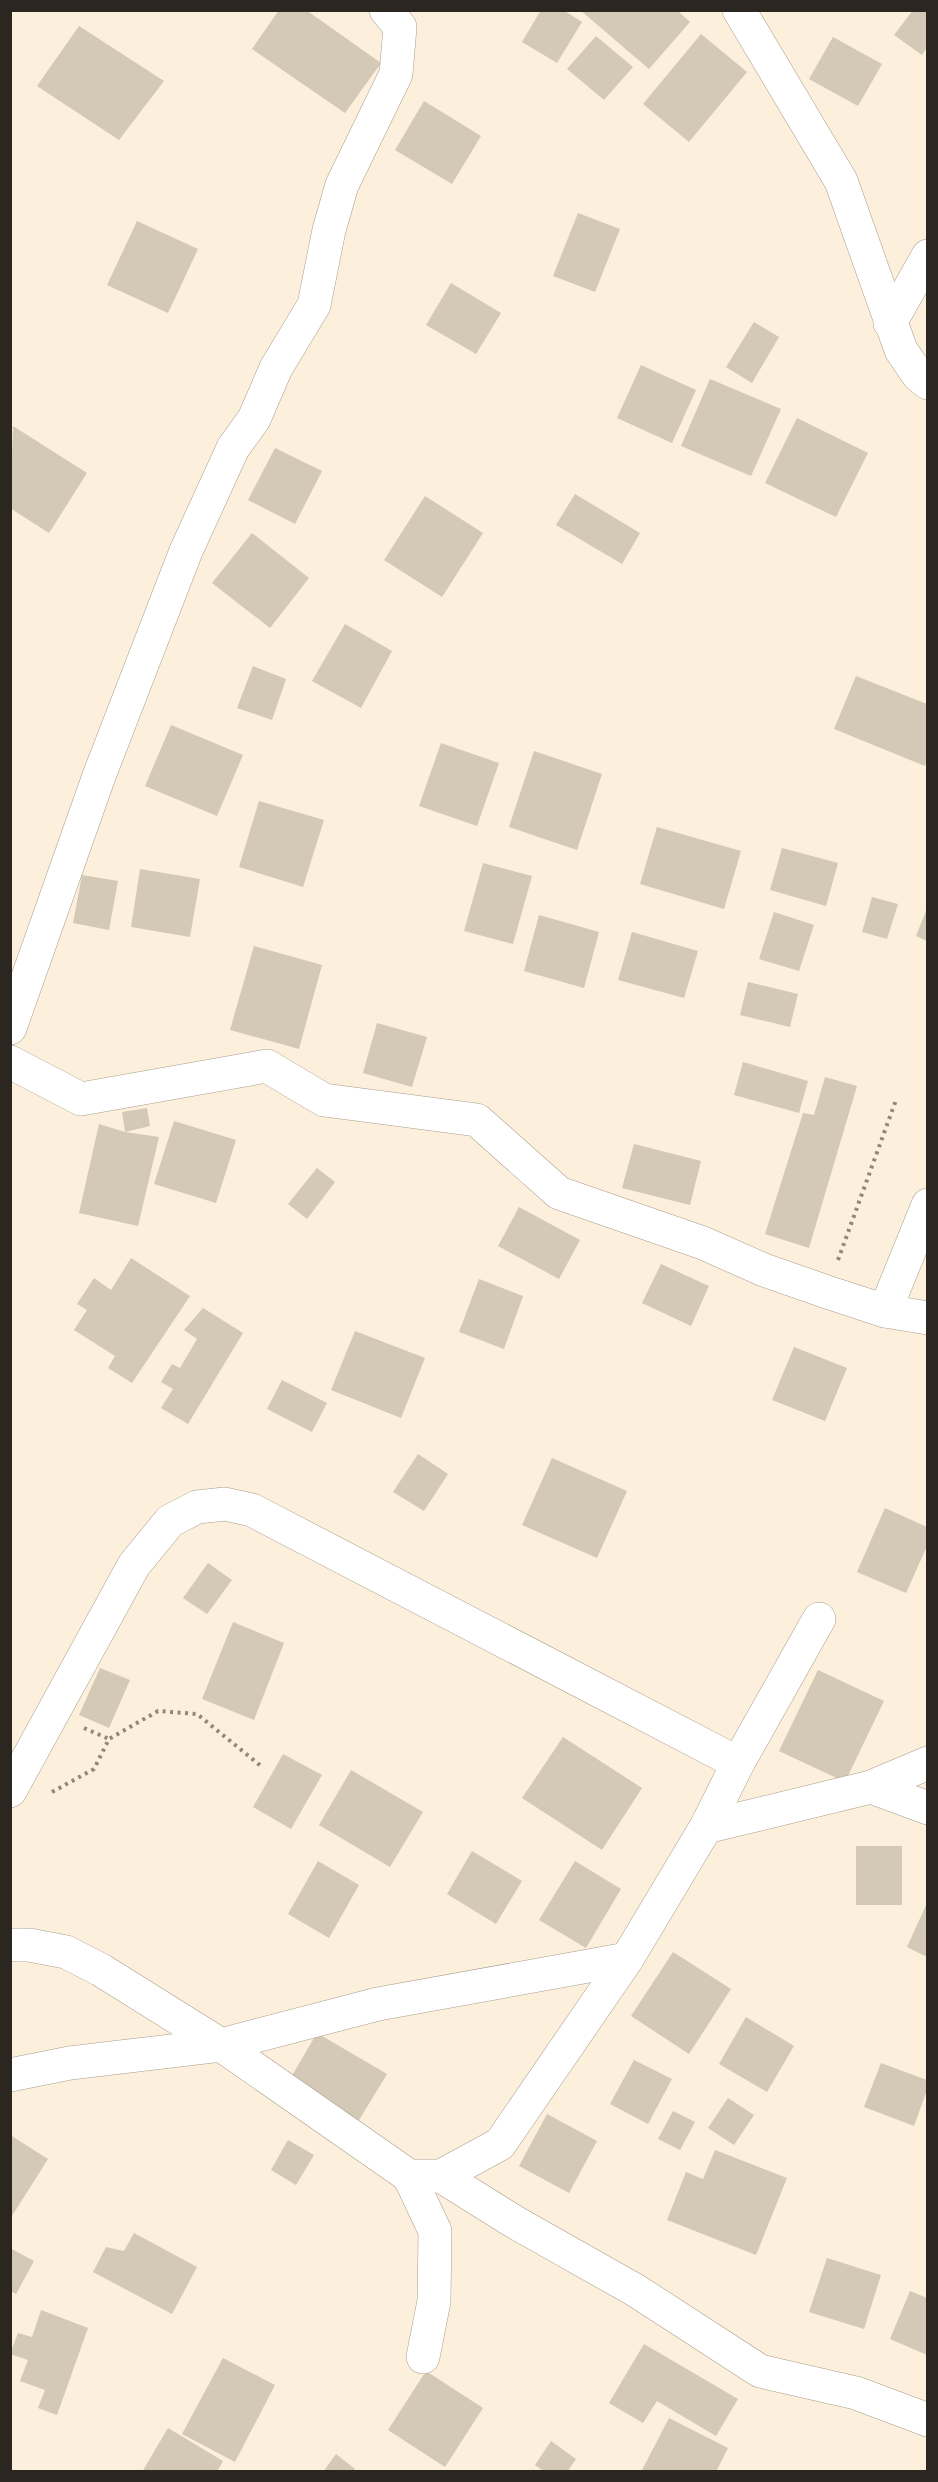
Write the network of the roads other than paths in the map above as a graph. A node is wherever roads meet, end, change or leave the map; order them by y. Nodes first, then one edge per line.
1 (386, 10) edge
2 (739, 10) edge
3 (927, 256) edge
4 (890, 322) junction
5 (927, 383) edge
6 (10, 1028) edge
7 (10, 1062) edge
8 (927, 1205) edge
9 (885, 1311) junction
10 (927, 1318) edge
11 (819, 1619) dead end
12 (738, 1763) junction
13 (927, 1763) edge
14 (871, 1787) junction
15 (10, 1791) edge
16 (927, 1808) edge
17 (706, 1827) junction
18 (10, 1945) edge
19 (627, 1959) junction
20 (221, 2045) junction
21 (10, 2075) edge
22 (425, 2176) junction
23 (423, 2357) dead end
24 (927, 2420) edge

1 - 6 street
2 - 4 street
3 - 4 street
4 - 5 street
7 - 9 street
8 - 9 street
9 - 10 street
11 - 12 street
12 - 15 street
12 - 17 street
13 - 14 street
14 - 16 street
14 - 17 street
17 - 19 street
18 - 20 street
19 - 20 street
19 - 22 street
20 - 21 street
20 - 22 street
22 - 23 street
22 - 24 street

